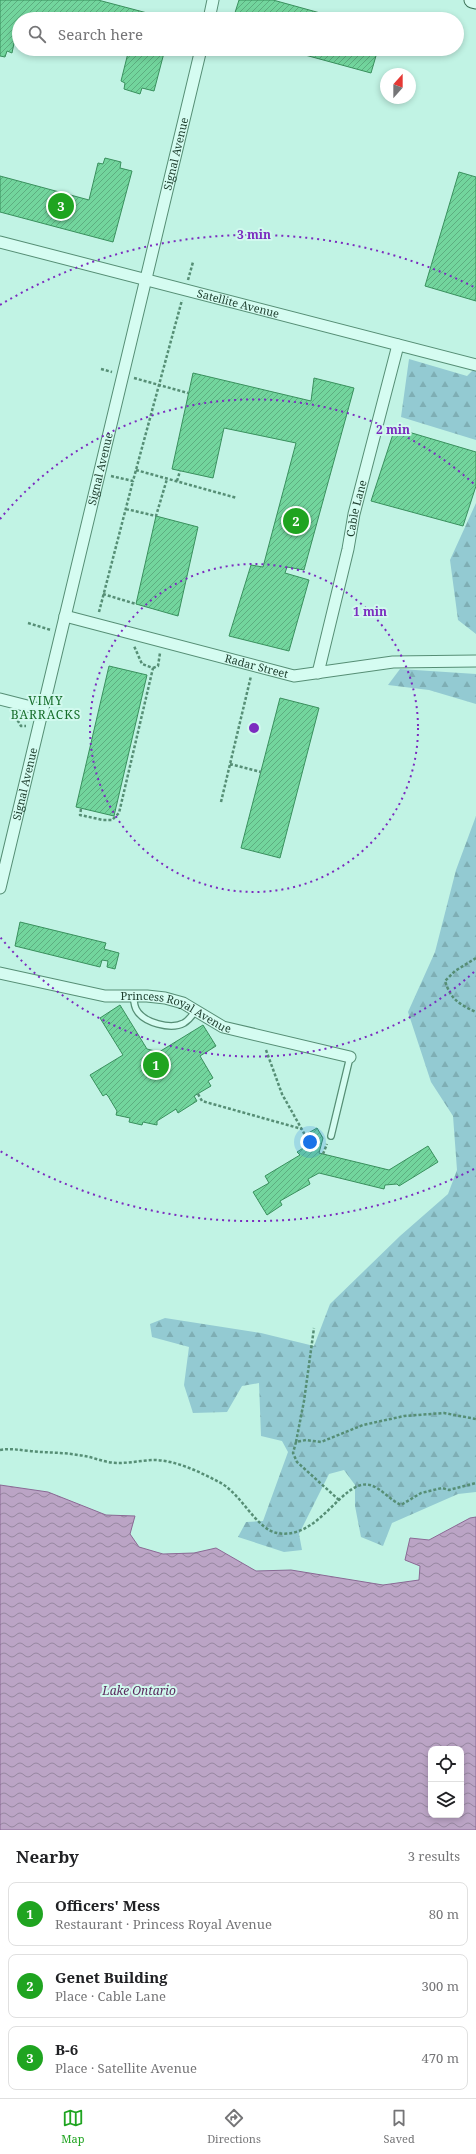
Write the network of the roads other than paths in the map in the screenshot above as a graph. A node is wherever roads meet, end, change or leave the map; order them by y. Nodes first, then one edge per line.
1 (213, 0) edge
2 (472, 0) edge
3 (476, 1) edge
4 (210, 12) edge
5 (199, 56) edge
6 (0, 242) edge
7 (146, 280) junction
8 (398, 345) junction
9 (476, 365) edge
10 (65, 616) junction
11 (476, 661) edge
12 (318, 673) junction
13 (0, 699) edge
14 (43, 710) junction
15 (0, 888) edge
16 (0, 973) edge
17 (133, 996) junction
18 (195, 1011) junction
19 (350, 1057) joint
20 (331, 1136) dead end

1 - 4 street
2 - 3 main road
5 - 7 street, Signal Avenue
6 - 7 street, Satellite Avenue
7 - 8 street, Satellite Avenue
7 - 10 street, Signal Avenue
8 - 9 street, Satellite Avenue
8 - 12 street, Cable Lane
10 - 12 street, Radar Street
10 - 14 street, Signal Avenue
11 - 12 street, Radar Street
13 - 14 street
14 - 15 street, Signal Avenue
16 - 17 street, Princess Royal Avenue
17 - 18 street, Princess Royal Avenue
17 - 18 lane
18 - 19 street, Princess Royal Avenue
19 - 20 lane

